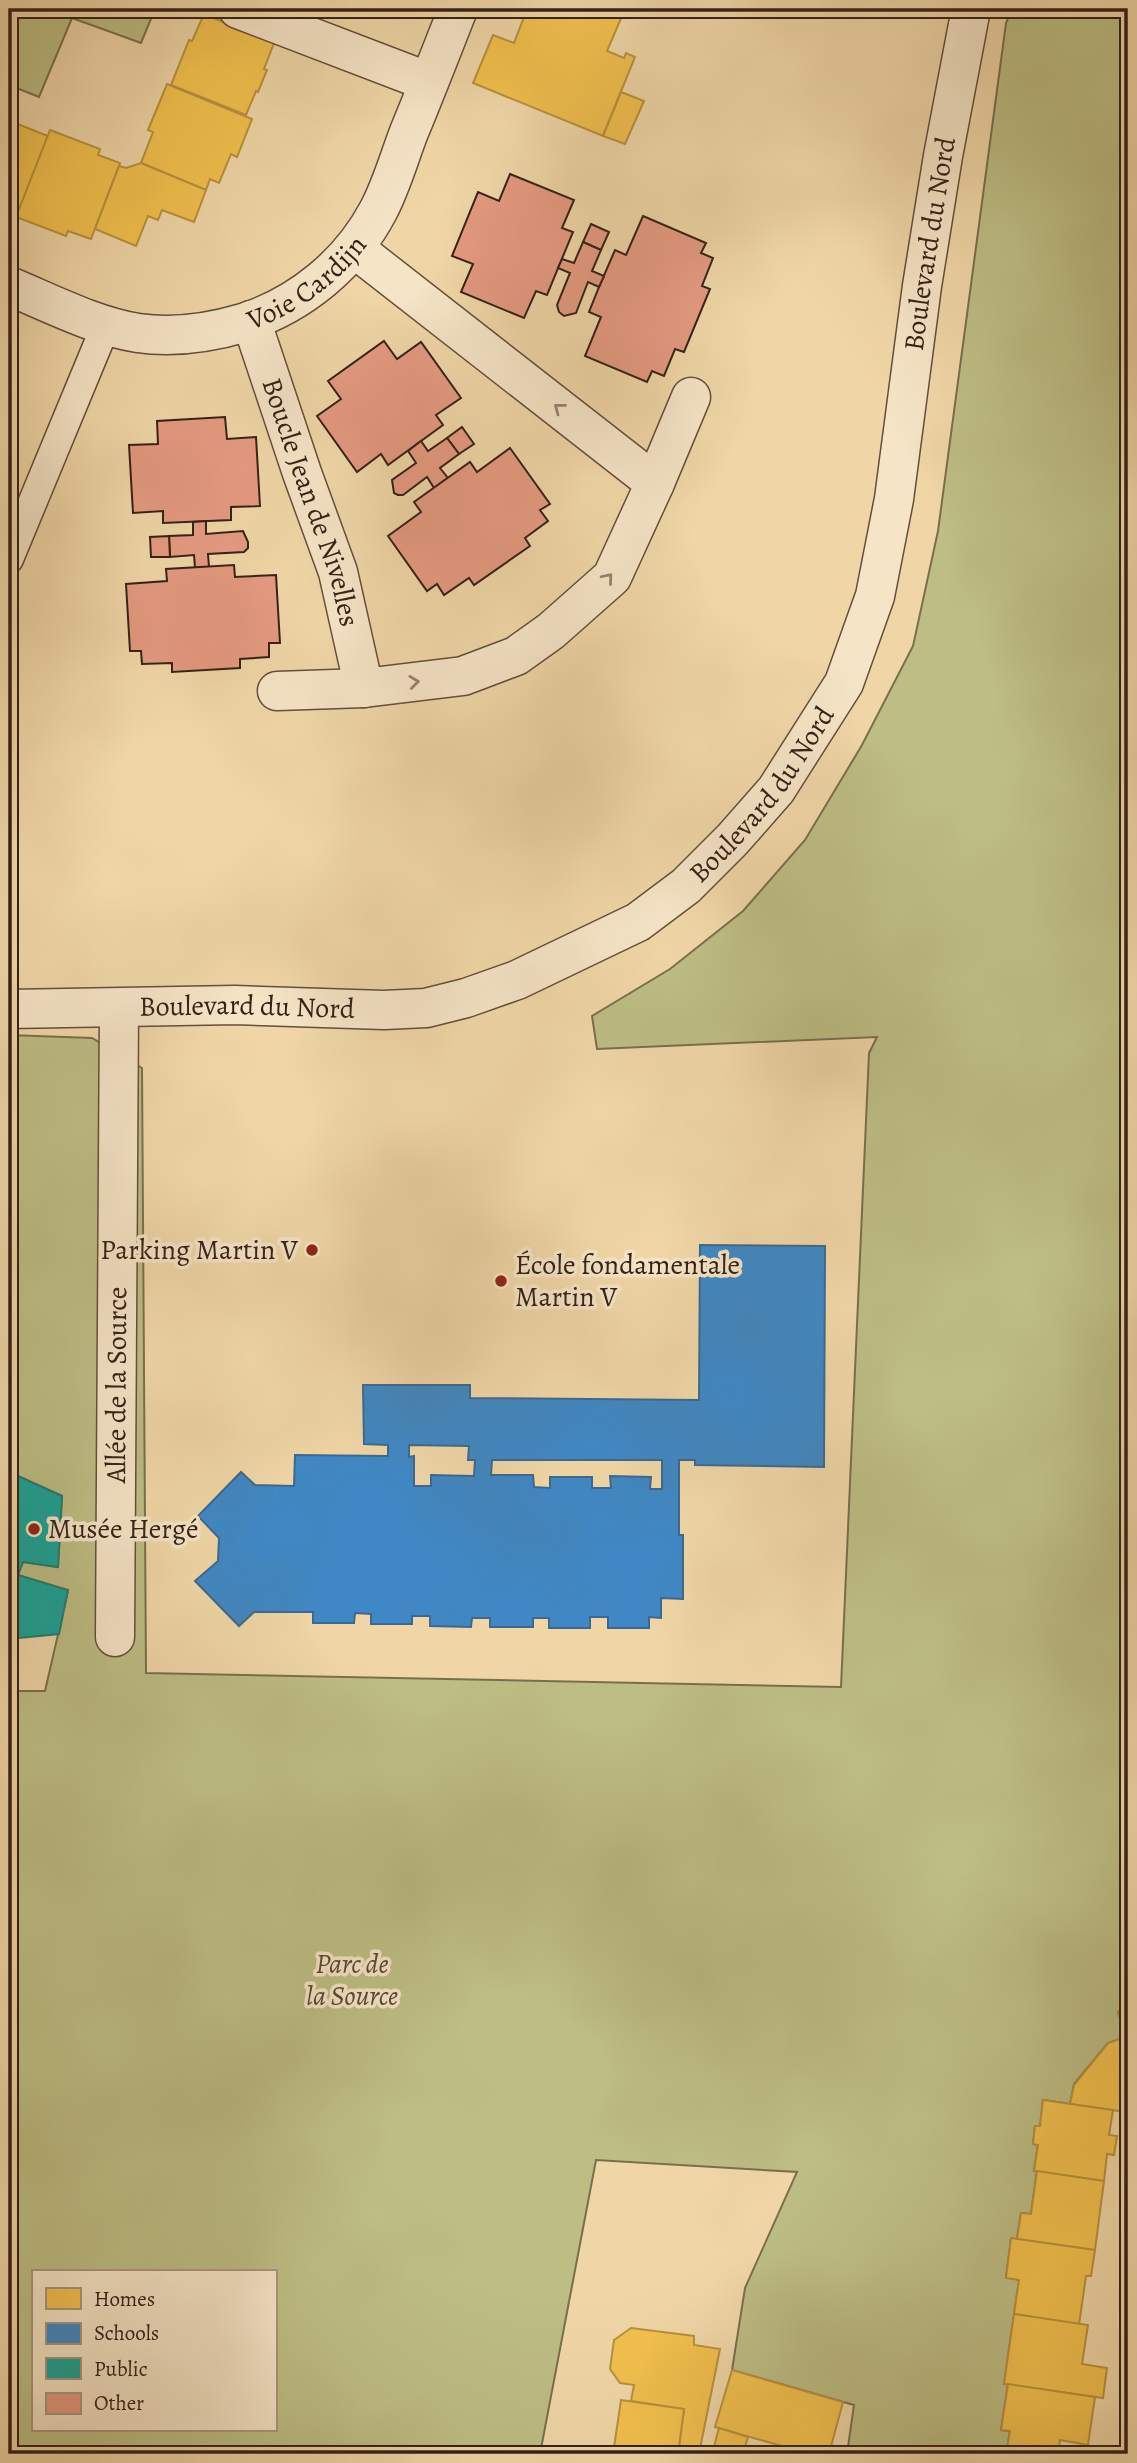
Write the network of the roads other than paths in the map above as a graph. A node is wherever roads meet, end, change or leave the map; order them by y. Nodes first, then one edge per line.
1 (238, 9) edge
2 (458, 9) edge
3 (971, 9) edge
4 (429, 82) junction
5 (355, 248) junction
6 (9, 286) edge
7 (251, 320) junction
8 (106, 325) junction
9 (691, 397) dead end
10 (655, 483) junction
11 (9, 559) edge
12 (364, 688) junction
13 (276, 691) dead end
14 (118, 1008) junction
15 (9, 1009) edge
16 (115, 1637) dead end

1 - 4 street
2 - 4 street, Voie Cardijn
3 - 14 street, Boulevard du Nord
4 - 5 street, Voie Cardijn
5 - 7 street, Voie Cardijn
10 -> 5 street
6 - 8 street, Voie Cardijn
7 - 8 street, Voie Cardijn
7 - 12 street, Boucle Jean de Nivelles
8 - 11 lane
9 - 10 street
12 -> 10 street
12 - 13 street
14 - 15 street, Boulevard du Nord
14 - 16 street, Allée de la Source

